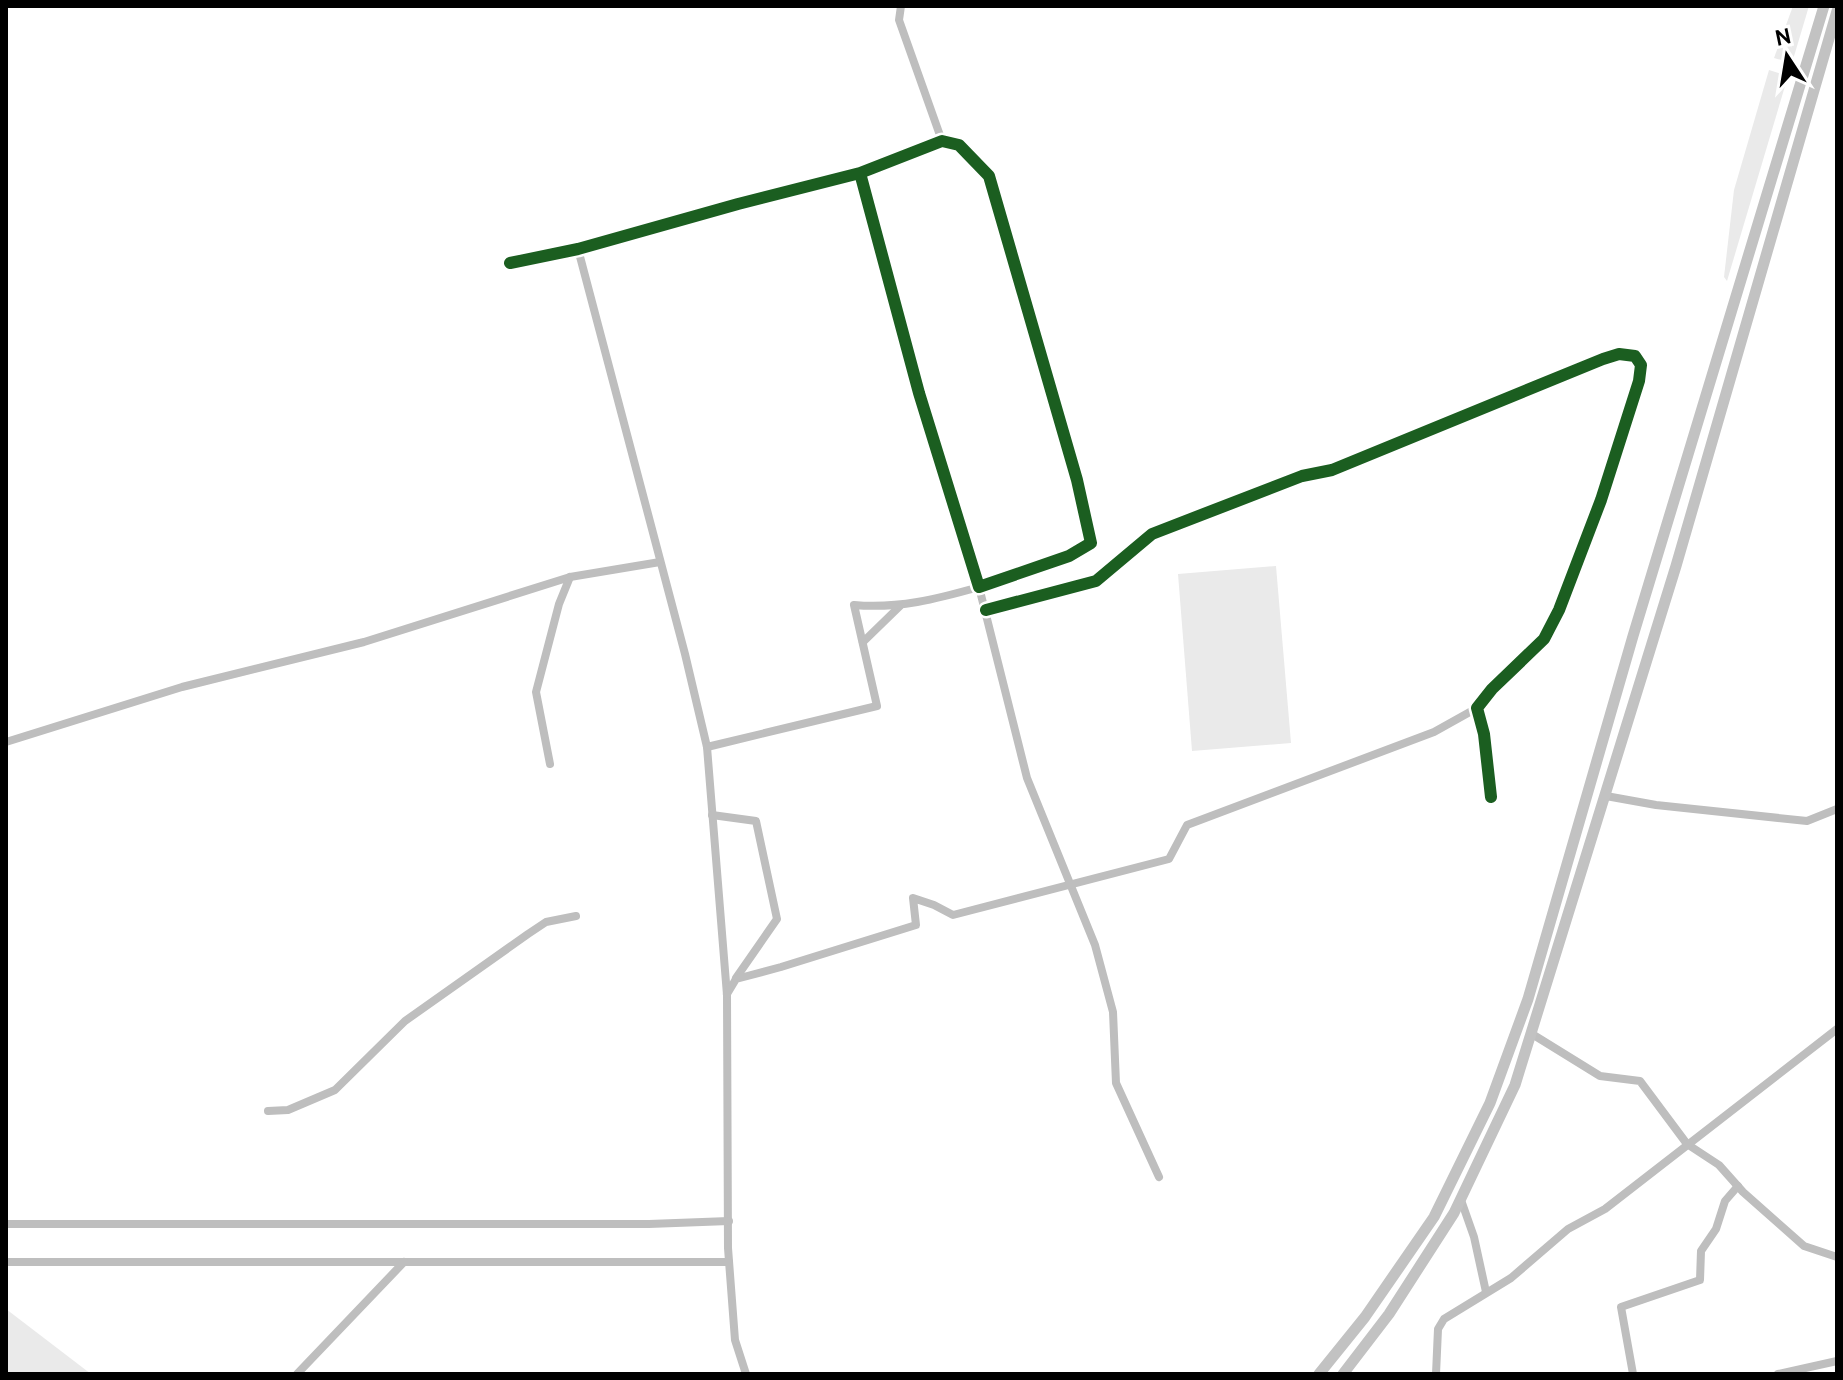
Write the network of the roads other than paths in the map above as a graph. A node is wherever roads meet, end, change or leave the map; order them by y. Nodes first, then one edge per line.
1 (901, 6) edge
2 (1824, 6) edge
3 (1837, 11) edge
4 (942, 141) junction
5 (860, 173) junction
6 (578, 249) junction
7 (510, 263) dead end
8 (660, 562) junction
9 (570, 577) junction
10 (979, 587) junction
11 (900, 605) junction
12 (986, 610) junction
13 (863, 642) junction
14 (1627, 657) junction
15 (1646, 660) junction
16 (1614, 701) junction
17 (1632, 705) junction
18 (1477, 708) junction
19 (6, 742) edge
20 (707, 747) junction
21 (550, 764) dead end
22 (1606, 796) junction
23 (1491, 797) dead end
24 (1583, 806) junction
25 (1837, 809) edge
26 (1602, 811) junction
27 (712, 815) junction
28 (1072, 886) junction
29 (576, 916) dead end
30 (736, 979) junction
31 (727, 995) junction
32 (1837, 1029) edge
33 (1532, 1034) junction
34 (268, 1111) dead end
35 (1687, 1144) junction
36 (1159, 1177) dead end
37 (1738, 1186) junction
38 (1461, 1200) junction
39 (729, 1221) junction
40 (6, 1224) edge
41 (1837, 1257) edge
42 (6, 1262) edge
43 (404, 1262) junction
44 (729, 1262) junction
45 (1486, 1292) junction
46 (1837, 1361) edge
47 (297, 1374) edge
48 (746, 1374) edge
49 (1319, 1374) edge
50 (1343, 1374) edge
51 (1436, 1374) edge
52 (1633, 1374) edge
53 (1778, 1374) edge

1 - 4 street
2 - 14 main road
3 - 15 main road
4 - 5 street
4 - 10 street
5 - 6 street
5 - 10 street
6 - 7 street
6 - 8 street
8 - 9 street
8 - 20 street
9 - 19 street
9 - 21 street
10 - 11 street
10 - 12 street
11 - 13 street
11 - 13 street
12 - 18 street
12 - 28 street
13 - 20 street
14 - 15 main road
14 - 16 main road
15 - 17 main road
16 - 17 main road
16 - 24 main road
17 - 22 main road
18 - 23 street
18 - 28 street
20 - 27 street
22 - 25 street
22 - 26 main road
24 - 26 main road
24 - 49 main road
26 - 33 main road
27 - 30 street
27 - 31 street
28 - 30 street
28 - 36 street
29 - 34 street
30 - 31 street
31 - 39 street
32 - 35 street
33 - 35 street
33 - 38 main road
35 - 37 street
35 - 45 street
37 - 41 street
37 - 52 street
38 - 45 street
38 - 50 main road
39 - 40 street
39 - 44 street
42 - 43 street
43 - 44 street
43 - 47 street
44 - 48 street
45 - 51 street
46 - 53 street

